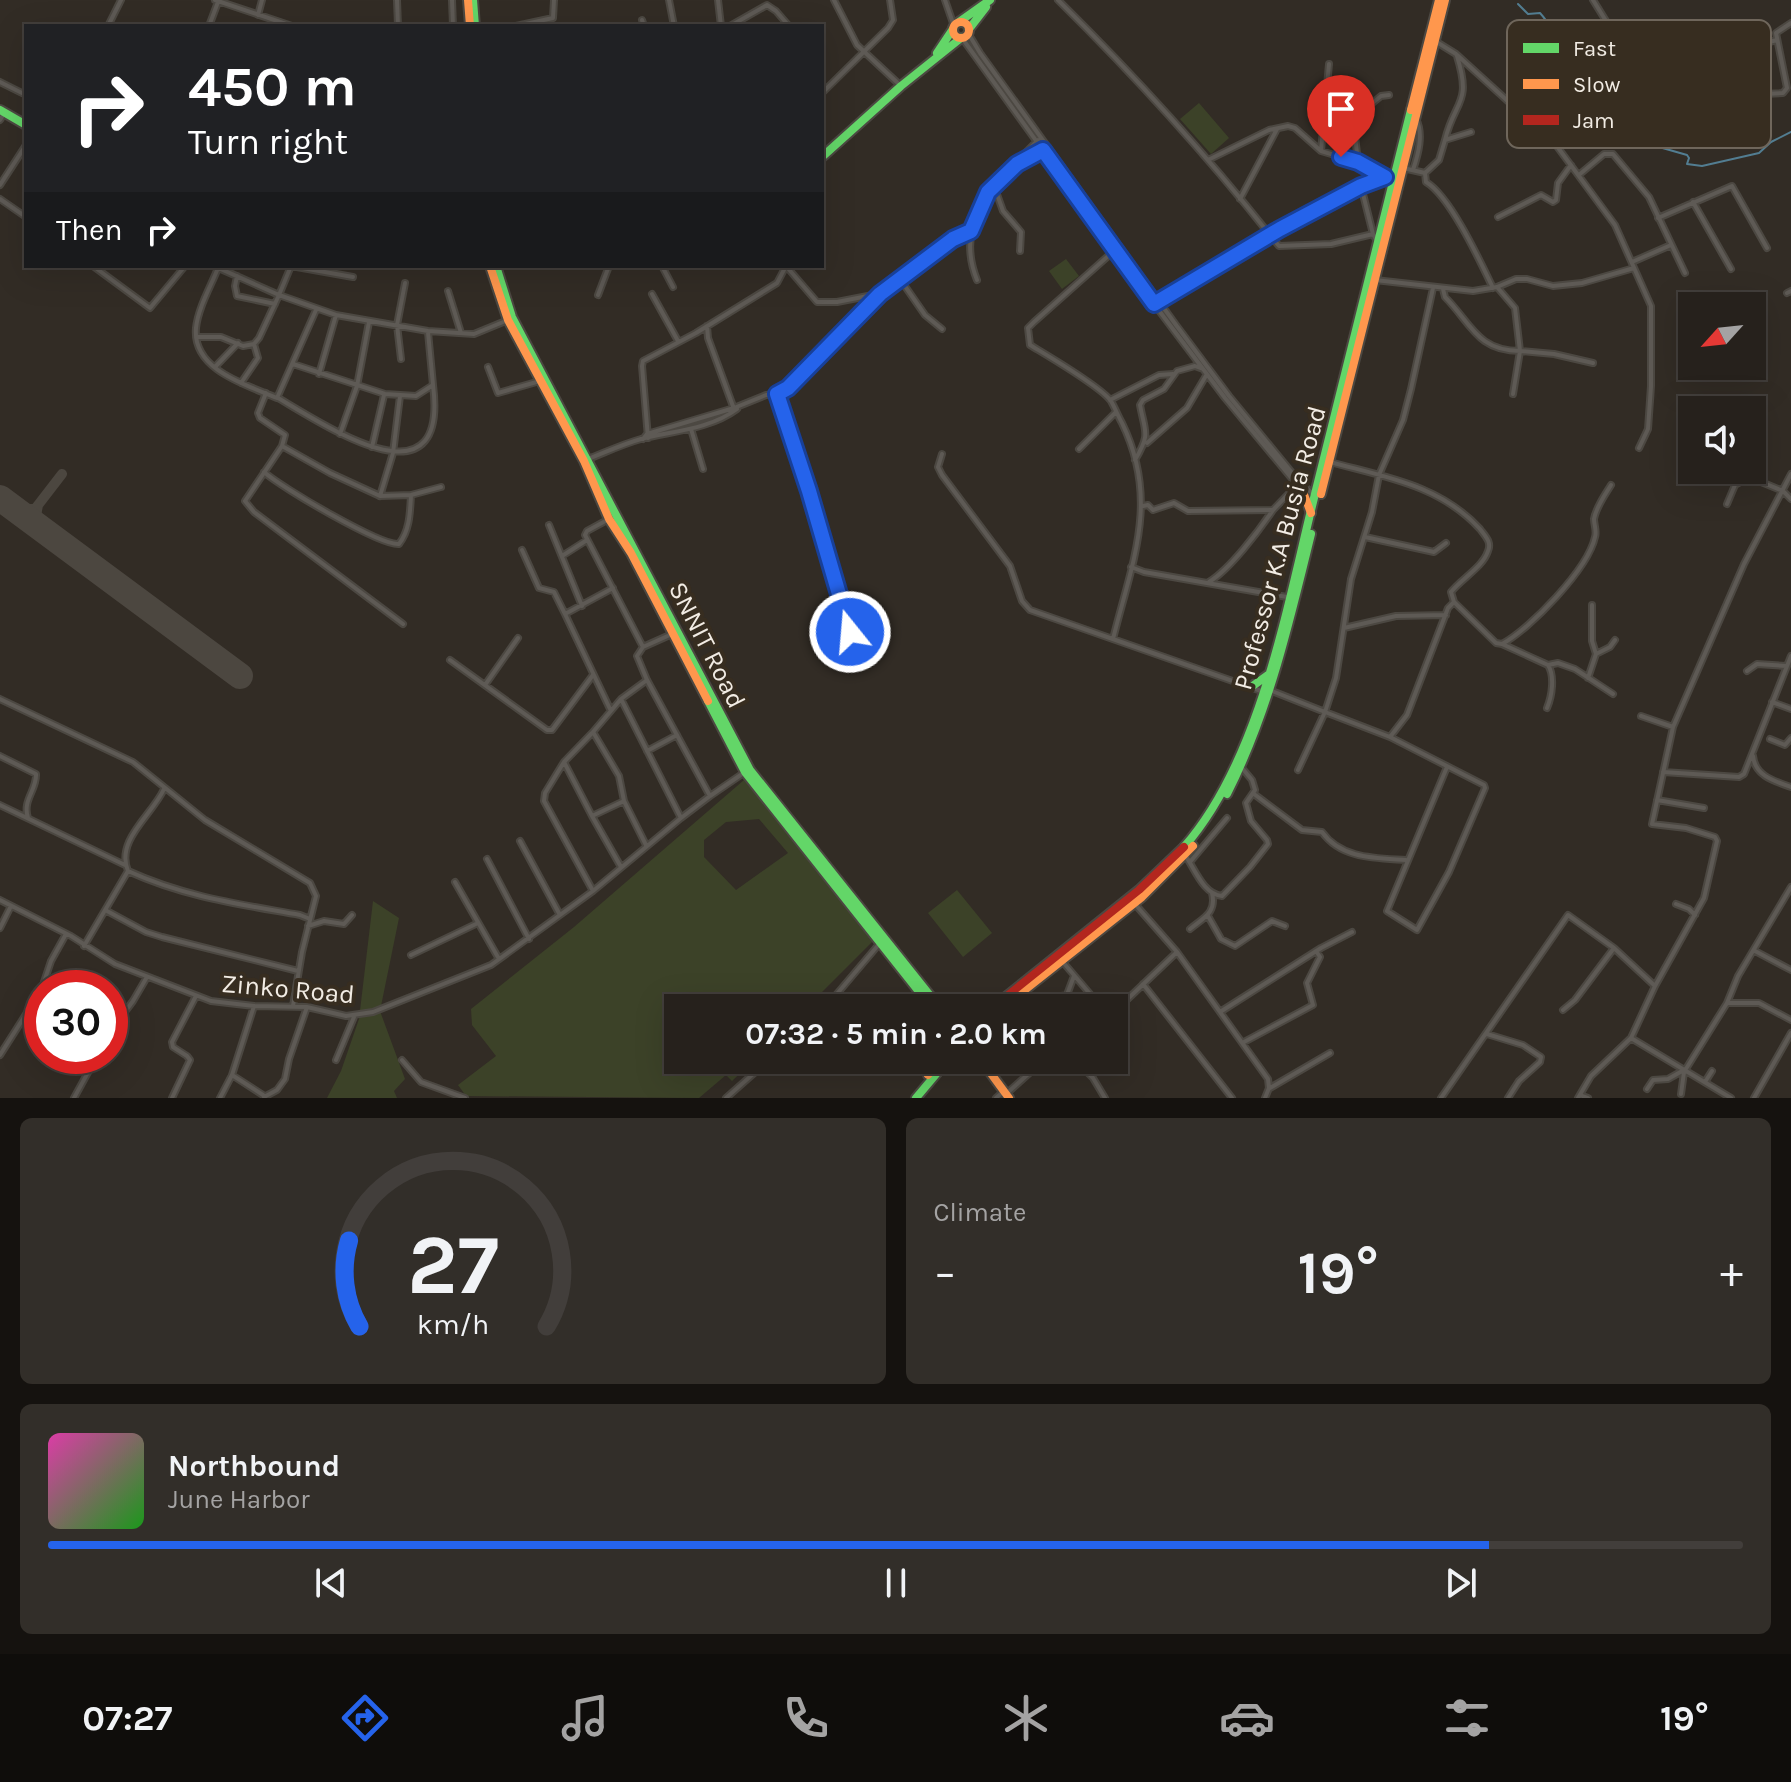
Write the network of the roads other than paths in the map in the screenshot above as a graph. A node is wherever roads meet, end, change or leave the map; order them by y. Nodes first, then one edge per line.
1 (121, 0) edge
2 (262, 0) edge
3 (397, 0) edge
4 (452, 0) edge
5 (471, 0) edge
6 (554, 0) edge
7 (669, 0) edge
8 (718, 0) edge
9 (834, 0) edge
10 (890, 0) edge
11 (945, 0) edge
12 (1058, 0) edge
13 (1439, 0) edge
14 (1445, 0) edge
15 (1593, 0) edge
16 (217, 1) edge
17 (990, 1) edge
18 (258, 15) junction
19 (1605, 20) edge
20 (1791, 23) edge
21 (109, 24) edge
22 (210, 24) edge
23 (286, 24) edge
24 (398, 24) edge
25 (453, 24) edge
26 (473, 24) edge
27 (525, 24) edge
28 (674, 24) edge
29 (721, 24) edge
30 (734, 24) edge
31 (787, 24) edge
32 (956, 25) junction
33 (965, 34) junction
34 (1777, 40) junction
35 (1435, 41) junction
36 (1771, 42) edge
37 (864, 52) junction
38 (1456, 54) junction
39 (932, 59) junction
40 (1329, 64) dead end
41 (0, 82) edge
42 (901, 86) junction
43 (824, 91) edge
44 (22, 93) dead end
45 (1771, 94) edge
46 (1389, 95) dead end
47 (1507, 100) edge
48 (2, 114) edge
49 (1415, 117) junction
50 (24, 124) edge
51 (1279, 127) junction
52 (1471, 132) dead end
53 (1039, 139) junction
54 (1445, 140) junction
55 (24, 148) edge
56 (1046, 148) junction
57 (1557, 148) edge
58 (1321, 151) junction
59 (824, 155) edge
60 (1208, 160) junction
61 (1358, 162) junction
62 (1017, 164) junction
63 (1571, 165) junction
64 (1402, 168) junction
65 (1413, 170) junction
66 (1425, 173) junction
67 (1580, 174) junction
68 (1389, 179) junction
69 (0, 185) edge
70 (994, 186) junction
71 (1361, 186) junction
72 (0, 199) edge
73 (1240, 199) junction
74 (1693, 202) junction
75 (24, 216) edge
76 (1498, 217) dead end
77 (1658, 218) junction
78 (971, 231) junction
79 (1373, 234) junction
80 (1270, 235) junction
81 (1381, 244) junction
82 (1671, 245) junction
83 (1116, 248) junction
84 (1767, 248) dead end
85 (1020, 251) dead end
86 (1633, 265) junction
87 (96, 268) edge
88 (183, 268) edge
89 (216, 268) edge
90 (218, 268) edge
91 (290, 268) edge
92 (302, 268) edge
93 (494, 268) edge
94 (494, 268) edge
95 (608, 268) edge
96 (663, 268) edge
97 (785, 268) edge
98 (788, 268) edge
99 (1731, 269) dead end
100 (1685, 273) dead end
101 (237, 276) junction
102 (353, 277) dead end
103 (899, 278) junction
104 (977, 280) dead end
105 (1375, 280) junction
106 (405, 283) dead end
107 (673, 287) dead end
108 (1495, 287) junction
109 (1433, 288) junction
110 (1443, 289) junction
111 (448, 291) dead end
112 (652, 294) dead end
113 (880, 294) junction
114 (279, 295) junction
115 (598, 295) dead end
116 (1156, 302) junction
117 (275, 304) junction
118 (316, 310) junction
119 (336, 315) junction
120 (508, 320) junction
121 (369, 322) junction
122 (397, 325) junction
123 (707, 326) junction
124 (942, 329) dead end
125 (428, 331) junction
126 (461, 333) junction
127 (696, 333) junction
128 (196, 337) junction
129 (708, 338) junction
130 (679, 342) junction
131 (238, 343) junction
132 (254, 344) junction
133 (1520, 351) junction
134 (401, 359) dead end
135 (1593, 363) dead end
136 (293, 364) junction
137 (215, 367) junction
138 (488, 367) dead end
139 (1205, 372) junction
140 (319, 374) junction
141 (1173, 374) junction
142 (540, 381) junction
143 (241, 384) junction
144 (433, 385) junction
145 (357, 386) junction
146 (266, 393) junction
147 (385, 394) junction
148 (777, 394) junction
149 (1513, 394) dead end
150 (400, 396) junction
151 (277, 398) junction
152 (1110, 400) junction
153 (554, 401) junction
154 (735, 410) junction
155 (1116, 412) junction
156 (1339, 414) junction
157 (690, 426) junction
158 (340, 434) junction
159 (646, 437) junction
160 (1145, 445) junction
161 (282, 446) junction
162 (372, 447) junction
163 (1639, 448) dead end
164 (1079, 449) dead end
165 (393, 453) junction
166 (942, 454) dead end
167 (588, 459) junction
168 (1135, 460) junction
169 (1330, 462) junction
170 (703, 469) dead end
171 (264, 472) junction
172 (1791, 474) edge
173 (1379, 475) junction
174 (1611, 485) dead end
175 (441, 487) dead end
176 (1783, 491) junction
177 (1309, 493) junction
178 (411, 495) junction
179 (380, 496) junction
180 (1791, 499) edge
181 (1727, 504) dead end
182 (1143, 506) junction
183 (1273, 510) junction
184 (1311, 514) junction
185 (609, 519) junction
186 (549, 525) dead end
187 (1365, 537) junction
188 (588, 539) junction
189 (1446, 543) dead end
190 (522, 550) dead end
191 (636, 555) junction
192 (562, 556) junction
193 (1131, 567) junction
194 (1209, 582) junction
195 (613, 588) junction
196 (1289, 597) junction
197 (1454, 602) junction
198 (1592, 605) dead end
199 (582, 606) junction
200 (565, 614) junction
201 (1446, 615) junction
202 (403, 624) dead end
203 (1344, 628) junction
204 (850, 632) dead end
205 (672, 634) junction
206 (518, 638) dead end
207 (1113, 639) junction
208 (1615, 640) dead end
209 (1502, 644) junction
210 (643, 647) junction
211 (1596, 654) junction
212 (1791, 656) edge
213 (450, 660) dead end
214 (1548, 665) junction
215 (1788, 666) junction
216 (1747, 671) dead end
217 (593, 675) junction
218 (1588, 678) junction
219 (647, 680) junction
220 (485, 685) junction
221 (1263, 690) junction
222 (1613, 694) dead end
223 (0, 699) edge
224 (621, 699) junction
225 (1772, 702) junction
226 (1547, 708) dead end
227 (610, 709) junction
228 (1791, 709) edge
229 (1325, 712) junction
230 (1641, 716) dead end
231 (1673, 727) junction
232 (593, 732) junction
233 (677, 735) junction
234 (1390, 737) junction
235 (1791, 738) edge
236 (1770, 739) dead end
237 (647, 751) junction
238 (1753, 753) junction
239 (0, 756) edge
240 (564, 762) junction
241 (1447, 767) junction
242 (1236, 769) junction
243 (1298, 770) dead end
244 (745, 772) junction
245 (1663, 772) junction
246 (1791, 787) edge
247 (164, 789) junction
248 (1254, 794) junction
249 (710, 796) junction
250 (1657, 800) junction
251 (624, 801) junction
252 (0, 805) edge
253 (1704, 808) dead end
254 (592, 816) junction
255 (28, 818) junction
256 (681, 818) junction
257 (1227, 818) dead end
258 (520, 841) dead end
259 (646, 845) junction
260 (487, 859) dead end
261 (1188, 859) junction
262 (1407, 860) junction
263 (621, 867) junction
264 (127, 868) junction
265 (455, 882) dead end
266 (1791, 887) edge
267 (593, 891) junction
268 (1212, 893) junction
269 (846, 896) junction
270 (0, 900) edge
271 (1134, 903) junction
272 (1676, 904) dead end
273 (11, 906) junction
274 (107, 911) junction
275 (352, 915) dead end
276 (560, 915) junction
277 (1695, 915) junction
278 (1208, 916) junction
279 (310, 919) junction
280 (478, 923) junction
281 (308, 926) junction
282 (1285, 926) dead end
283 (0, 928) edge
284 (1190, 929) dead end
285 (1352, 932) dead end
286 (66, 934) junction
287 (529, 939) junction
288 (881, 943) junction
289 (84, 946) junction
290 (1614, 948) junction
291 (1316, 951) junction
292 (1755, 951) junction
293 (1177, 952) junction
294 (411, 955) dead end
295 (499, 959) junction
296 (1062, 961) junction
297 (48, 970) edge
298 (1045, 970) junction
299 (1791, 970) edge
300 (298, 971) junction
301 (1074, 975) junction
302 (147, 977) junction
303 (1143, 984) junction
304 (1655, 986) junction
305 (837, 994) edge
306 (921, 994) edge
307 (928, 994) edge
308 (1012, 994) edge
309 (1018, 994) edge
310 (1066, 994) edge
311 (1090, 994) edge
312 (196, 996) junction
313 (1128, 998) edge
314 (1727, 1003) junction
315 (254, 1006) junction
316 (293, 1006) junction
317 (307, 1007) junction
318 (128, 1008) edge
319 (1563, 1010) dead end
320 (1220, 1012) junction
321 (24, 1017) edge
322 (354, 1017) junction
323 (1791, 1020) edge
324 (1791, 1033) edge
325 (1487, 1034) junction
326 (1631, 1038) junction
327 (1243, 1042) junction
328 (1330, 1053) dead end
329 (0, 1055) edge
330 (336, 1060) dead end
331 (402, 1060) dead end
332 (1686, 1069) junction
333 (1712, 1071) dead end
334 (87, 1074) edge
335 (753, 1074) edge
336 (929, 1074) edge
337 (936, 1074) edge
338 (989, 1074) edge
339 (1028, 1074) edge
340 (1089, 1074) edge
341 (232, 1075) junction
342 (1705, 1082) junction
343 (1269, 1088) junction
344 (1647, 1089) dead end
345 (452, 1092) junction
346 (1681, 1094) dead end
347 (1004, 1095) edge
348 (1579, 1096) edge
349 (264, 1097) edge
350 (74, 1098) edge
351 (172, 1098) edge
352 (220, 1098) edge
353 (446, 1098) edge
354 (465, 1098) edge
355 (726, 1098) edge
356 (909, 1098) edge
357 (916, 1098) edge
358 (1105, 1098) edge
359 (1232, 1098) edge
360 (1265, 1098) edge
361 (1441, 1098) edge
362 (1508, 1098) edge
363 (1588, 1098) edge
364 (1731, 1098) edge
365 (1754, 1098) edge

1 - 21 street
2 - 18 street
3 - 24 street
4 - 25 street
5 - 26 main road
6 - 27 street
7 - 28 street
8 - 29 street
9 - 37 street
10 - 37 street
11 - 32 street
12 - 60 street
13 - 68 main road, Professor K.A Busia Road
14 - 35 main road, Professor K.A Busia Road
15 - 19 street
16 - 18 street
16 - 22 street
17 - 32 main road
17 - 33 main road
18 - 23 street
20 - 34 street
30 - 31 street
32 - 33 main road
32 - 33 main road
32 - 39 main road
33 - 39 main road
33 - 53 street
34 - 36 street
34 - 45 street
35 - 38 street
35 - 49 main road, Professor K.A Busia Road
37 - 42 street
37 - 43 street
38 - 47 street
38 - 54 street
39 - 42 main road
40 - 58 street
41 - 44 street
42 - 59 main road
46 - 61 street
48 - 50 main road
49 - 64 main road, Professor K.A Busia Road
49 - 65 street
51 - 58 street
51 - 60 street
51 - 73 street
52 - 54 street
53 - 56 street
53 - 62 street
54 - 66 street
55 - 69 street
56 - 62 street
56 - 83 street
57 - 63 street
58 - 61 street
60 - 73 street
61 - 68 street
62 - 70 street
63 - 67 street
63 - 76 street
64 - 65 street
64 - 81 main road, Professor K.A Busia Road
65 - 66 street
66 - 108 street
67 - 77 street
67 - 86 street
68 - 71 street
68 - 81 main road, Professor K.A Busia Road
70 - 78 street
70 - 85 street
71 - 79 street
71 - 80 street
72 - 75 street
73 - 80 street
74 - 77 street
74 - 84 street
74 - 99 street
77 - 82 street
78 - 103 street
78 - 104 street
79 - 80 street
79 - 81 street
80 - 116 street
81 - 105 main road, Professor K.A Busia Road
81 - 156 main road, Professor K.A Busia Road
82 - 86 street
82 - 100 street
83 - 116 street
83 - 152 street
86 - 108 street
86 - 163 street
87 - 88 street
89 - 128 street
90 - 101 street
91 - 114 street
92 - 102 street
93 - 120 main road, SNNIT Road
94 - 153 main road, SNNIT Road
95 - 115 street
96 - 107 street
97 - 123 street
98 - 113 street
101 - 114 street
101 - 117 street
103 - 113 street
103 - 124 street
105 - 109 street
105 - 156 main road, Professor K.A Busia Road
106 - 122 street
108 - 110 street
108 - 133 street
109 - 110 street
109 - 173 street
110 - 133 street
111 - 126 street
112 - 130 street
113 - 148 street
114 - 117 street
114 - 118 street
116 - 139 street
116 - 177 street
117 - 132 street
118 - 119 street
118 - 136 street
119 - 121 street
119 - 140 street
120 - 126 street
120 - 142 main road, SNNIT Road
121 - 122 street
121 - 145 street
122 - 125 street
122 - 134 street
123 - 127 street
123 - 129 street
125 - 126 street
125 - 144 street
127 - 129 street
127 - 130 street
128 - 131 street
128 - 137 street
129 - 154 street
130 - 159 street
131 - 132 street
131 - 137 street
132 - 143 street
133 - 135 street
133 - 149 street
136 - 140 street
136 - 151 street
137 - 143 street
138 - 142 street
139 - 141 street
139 - 160 street
139 - 177 street
140 - 145 street
141 - 152 street
141 - 160 street
142 - 153 main road, SNNIT Road
143 - 146 street
144 - 150 street
144 - 165 street
145 - 147 street
145 - 158 street
146 - 151 street
146 - 161 street
147 - 150 street
147 - 162 street
148 - 154 street
148 - 204 street
150 - 165 street
151 - 158 street
152 - 155 street
153 - 167 main road, SNNIT Road
153 - 185 main road, SNNIT Road
154 - 157 street
155 - 164 street
155 - 168 street
156 - 169 main road, Professor K.A Busia Road
156 - 177 main road, Professor K.A Busia Road
157 - 159 street
157 - 170 street
158 - 162 street
159 - 167 street
160 - 168 street
161 - 171 street
161 - 179 street
162 - 165 street
165 - 179 street
166 - 207 street
167 - 191 main road, SNNIT Road
168 - 182 street
169 - 173 street
169 - 177 main road, Professor K.A Busia Road
171 - 178 street
171 - 202 street
172 - 176 street
173 - 187 street
173 - 197 street
174 - 209 street
175 - 178 street
176 - 180 street
176 - 181 street
176 - 231 street
177 - 183 street
177 - 184 main road, Professor K.A Busia Road
177 - 184 main road
177 - 221 main road, Professor K.A Busia Road
178 - 179 street
182 - 183 street
182 - 193 street
183 - 194 street
184 - 196 main road, Professor K.A Busia Road
185 - 188 street
185 - 191 main road, SNNIT Road
186 - 192 street
187 - 189 street
187 - 203 street
188 - 192 street
188 - 195 street
190 - 200 street
191 - 205 main road, SNNIT Road
191 - 269 main road, SNNIT Road
192 - 199 street
193 - 194 street
193 - 207 street
194 - 196 street
195 - 199 street
195 - 210 street
196 - 221 main road, Professor K.A Busia Road
197 - 201 street
197 - 209 street
198 - 211 street
199 - 200 street
200 - 217 street
201 - 203 street
201 - 234 street
203 - 229 street
205 - 210 street
205 - 244 main road, SNNIT Road
206 - 220 street
207 - 221 street
208 - 211 street
209 - 214 street
210 - 219 street
211 - 218 street
212 - 215 street
213 - 220 street
214 - 218 street
214 - 226 street
215 - 216 street
215 - 225 street
217 - 220 street
217 - 227 street
218 - 222 street
219 - 224 street
219 - 233 street
221 - 229 street
221 - 242 main road, Professor K.A Busia Road
221 - 242 main road, Professor K.A Busia Road
223 - 247 street
224 - 227 street
224 - 237 street
225 - 228 street
225 - 238 street
227 - 232 street
229 - 234 street
229 - 243 street
230 - 231 street
231 - 245 street
232 - 240 street
232 - 251 street
233 - 237 street
233 - 249 street
234 - 241 street
235 - 236 street
237 - 256 street
238 - 245 street
238 - 246 street
239 - 255 street
240 - 254 street
240 - 267 street
241 - 262 street
241 - 262 street
242 - 248 street
242 - 261 main road, Professor K.A Busia Road
242 - 298 main road, Professor K.A Busia Road
244 - 249 street, Zinko Road
244 - 269 main road, SNNIT Road
245 - 250 street
247 - 264 street
247 - 279 street
248 - 262 street
248 - 268 street
249 - 256 street, Zinko Road
250 - 253 street
250 - 277 street
251 - 254 street
251 - 259 street
252 - 255 street
254 - 263 street
255 - 264 street
256 - 259 street, Zinko Road
257 - 261 street
258 - 276 street
259 - 263 street, Zinko Road
260 - 287 street
261 - 268 street
261 - 271 main road, Professor K.A Busia Road
263 - 267 street, Zinko Road
264 - 274 street
264 - 279 street
265 - 280 street
266 - 292 street
267 - 276 street, Zinko Road
268 - 278 street
269 - 288 main road, SNNIT Road
269 - 307 main road, SNNIT Road
270 - 273 street, Zinko Road
271 - 293 street
271 - 296 main road, Professor K.A Busia Road
272 - 277 street
273 - 283 street
273 - 286 street, Zinko Road
274 - 289 street
274 - 300 street
275 - 281 street
276 - 287 street, Zinko Road
277 - 304 street
278 - 282 street
278 - 284 street
279 - 281 street
280 - 294 street
280 - 295 street
281 - 300 street
285 - 291 street
286 - 289 street, Zinko Road
286 - 297 street
287 - 295 street, Zinko Road
288 - 305 street
288 - 306 main road, SNNIT Road
289 - 302 street, Zinko Road
290 - 304 street
290 - 319 street
290 - 325 street
291 - 320 street
291 - 327 street
292 - 299 street
292 - 314 street
293 - 303 street
293 - 320 street
295 - 322 street, Zinko Road
296 - 298 main road, Professor K.A Busia Road
296 - 301 street
298 - 308 main road, Professor K.A Busia Road
298 - 309 main road, Professor K.A Busia Road
300 - 316 street
301 - 310 street
301 - 311 street
302 - 312 street, Zinko Road
302 - 318 street
303 - 313 street
303 - 359 street
304 - 326 street
312 - 315 street, Zinko Road
312 - 351 street
314 - 323 street
314 - 332 street
315 - 316 street, Zinko Road
315 - 341 street
316 - 317 street, Zinko Road
317 - 322 street, Zinko Road
317 - 349 street
320 - 327 street
321 - 329 street
322 - 330 street
324 - 365 street
325 - 361 street
325 - 362 street
326 - 332 street
326 - 348 street
327 - 343 street
328 - 343 street
331 - 345 street
332 - 342 street
332 - 344 street
332 - 346 street
333 - 342 street
334 - 350 street
335 - 355 street
336 - 356 main road
337 - 357 main road
338 - 347 main road
339 - 347 street
340 - 358 street
341 - 349 street
341 - 352 street
342 - 364 street
343 - 360 street
345 - 353 street
345 - 354 street
348 - 363 street

